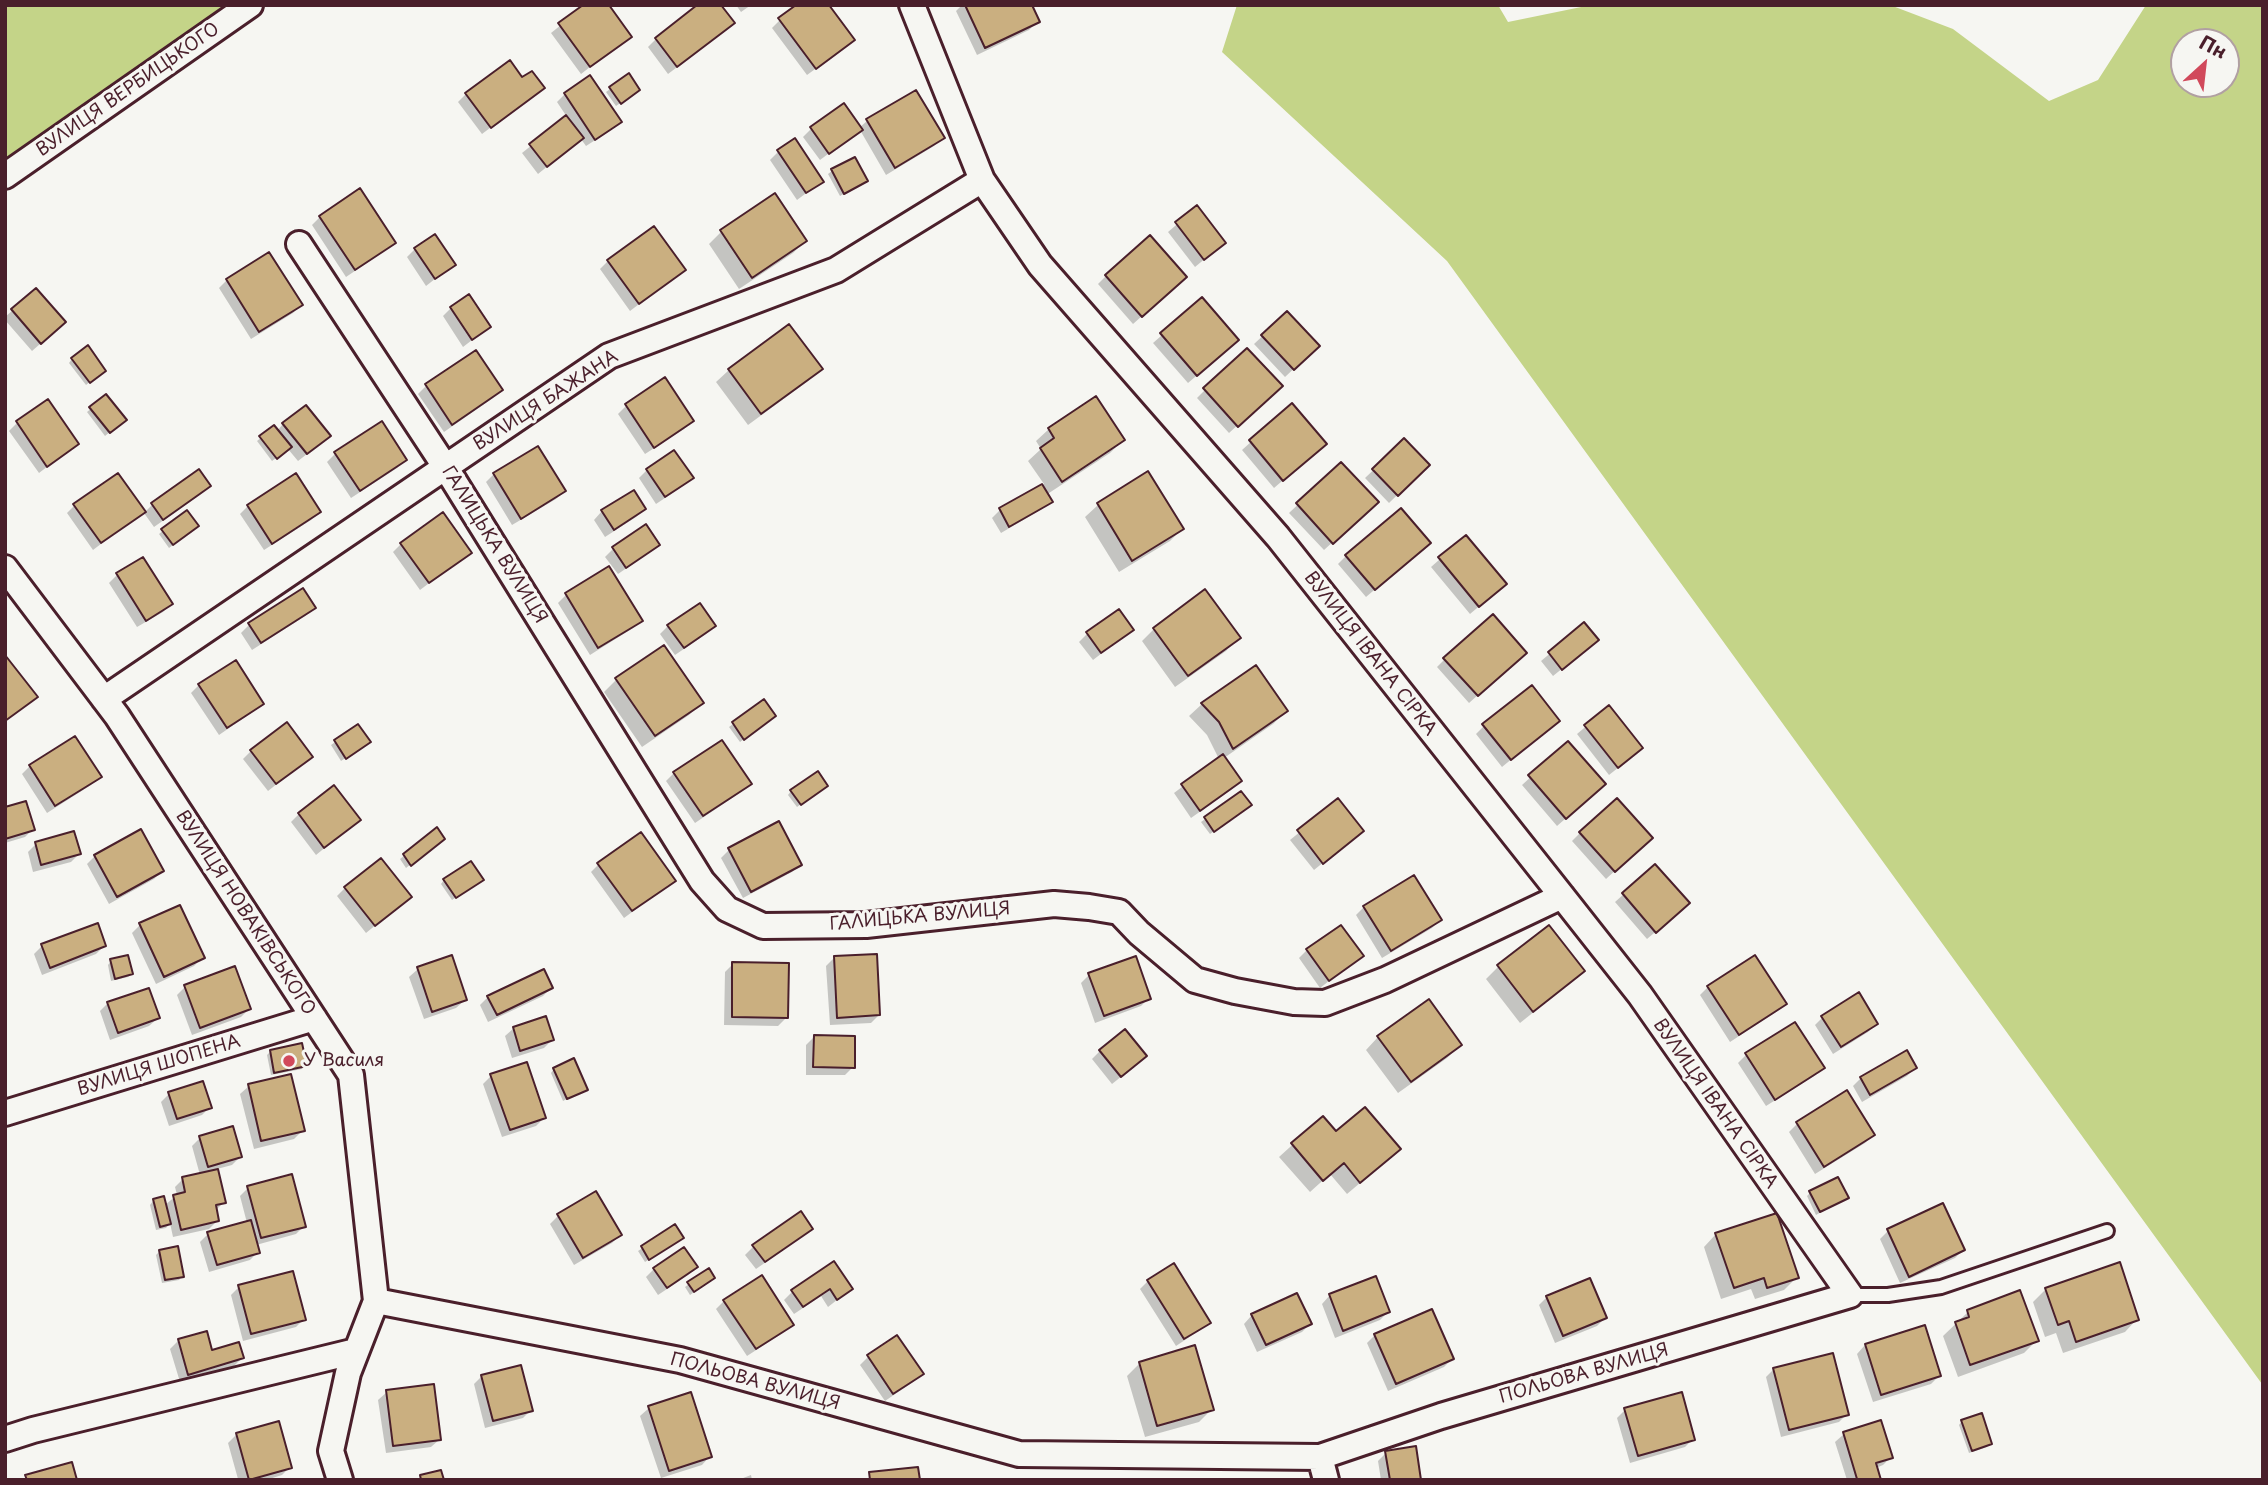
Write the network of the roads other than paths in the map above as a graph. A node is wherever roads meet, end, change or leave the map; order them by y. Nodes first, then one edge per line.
1 (250, 5) edge
2 (912, 5) edge
3 (5, 176) edge
4 (982, 180) junction
5 (299, 244) dead end
6 (446, 468) junction
7 (5, 568) edge
8 (104, 699) junction
9 (1562, 896) junction
10 (314, 1018) junction
11 (5, 1113) edge
12 (2107, 1231) dead end
13 (1850, 1295) junction
14 (376, 1301) junction
15 (356, 1351) junction
16 (5, 1439) edge
17 (1323, 1468) edge
18 (340, 1480) edge

1 - 3 street, ВУЛИЦЯ ВЕРБИЦЬКОГО
2 - 4 street, ВУЛИЦЯ ІВАНА СІРКА
4 - 6 street, ВУЛИЦЯ БАЖАНА
4 - 9 street, ВУЛИЦЯ ІВАНА СІРКА
5 - 6 street, ГАЛИЦЬКА ВУЛИЦЯ
6 - 8 street, ВУЛИЦЯ БАЖАНА
6 - 9 street, ГАЛИЦЬКА ВУЛИЦЯ
7 - 8 street, ВУЛИЦЯ НОВАКІВСЬКОГО
8 - 10 street, ВУЛИЦЯ НОВАКІВСЬКОГО
9 - 13 street, ВУЛИЦЯ ІВАНА СІРКА
10 - 11 street, ВУЛИЦЯ ШОПЕНА
10 - 14 street, ВУЛИЦЯ НОВАКІВСЬКОГО
12 - 13 lane
13 - 17 street, ПОЛЬОВА ВУЛИЦЯ
14 - 15 street
14 - 17 street, ПОЛЬОВА ВУЛИЦЯ
15 - 16 street
15 - 18 street

